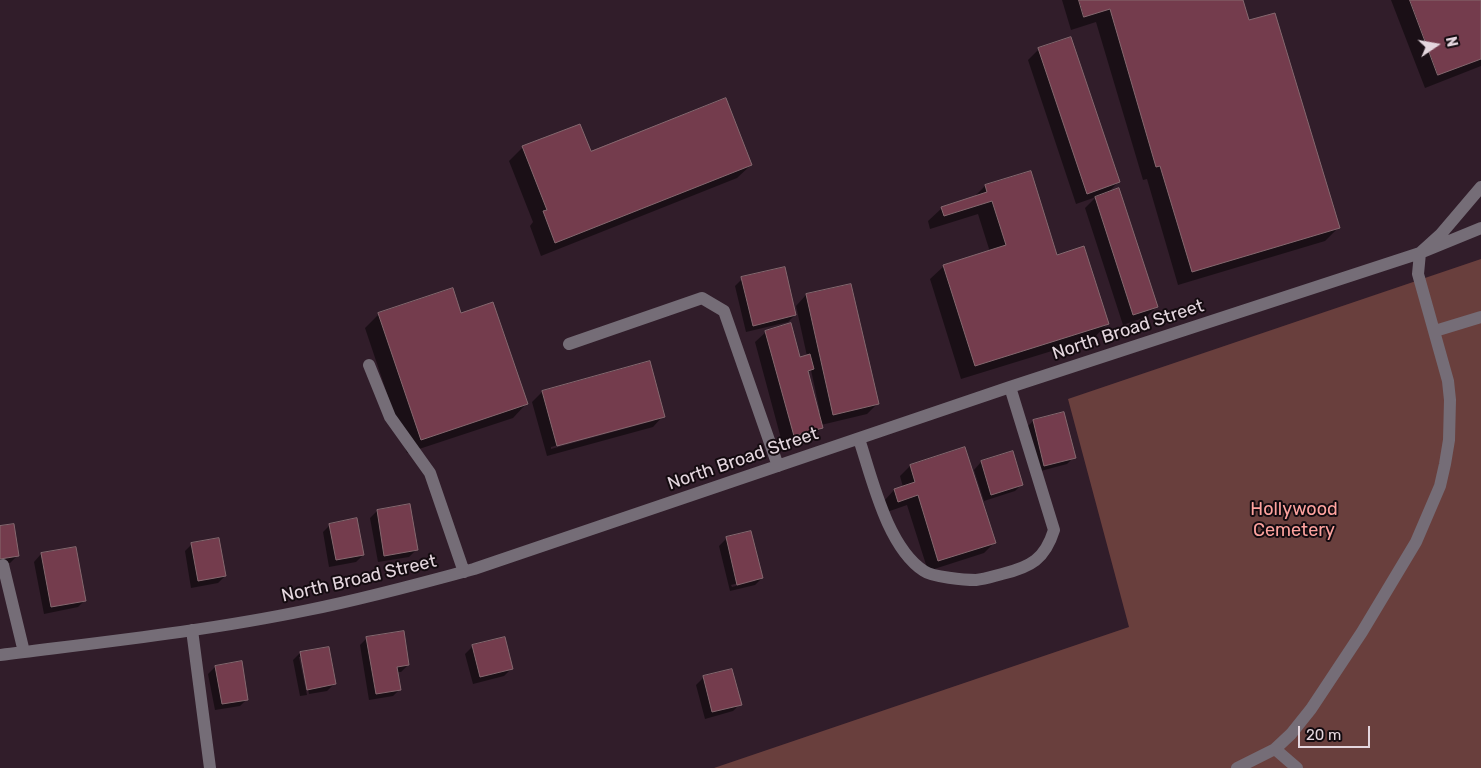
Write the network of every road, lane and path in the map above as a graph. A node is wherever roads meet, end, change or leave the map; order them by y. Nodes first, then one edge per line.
1 (1481, 187) edge
2 (1481, 228) edge
3 (1420, 253) junction
4 (1481, 317) edge
5 (1435, 331) junction
6 (570, 344) dead end
7 (369, 365) dead end
8 (1010, 387) junction
9 (859, 439) junction
10 (778, 466) junction
11 (3, 566) dead end
12 (464, 572) junction
13 (192, 630) junction
14 (24, 652) junction
15 (0, 655) edge
16 (1275, 749) junction
17 (210, 768) edge
18 (1238, 768) edge
19 (1297, 768) edge

1 - 3 street
2 - 3 street, North Broad Street
3 - 5 street
3 - 8 street, North Broad Street
4 - 5 street
5 - 16 street
6 - 10 street
7 - 12 street
8 - 9 street, North Broad Street
8 - 9 street
9 - 10 street, North Broad Street
10 - 12 street, North Broad Street
11 - 14 street
12 - 13 street, North Broad Street
13 - 14 street, North Broad Street
13 - 17 street
14 - 15 street, North Broad Street
16 - 18 street
16 - 19 street

